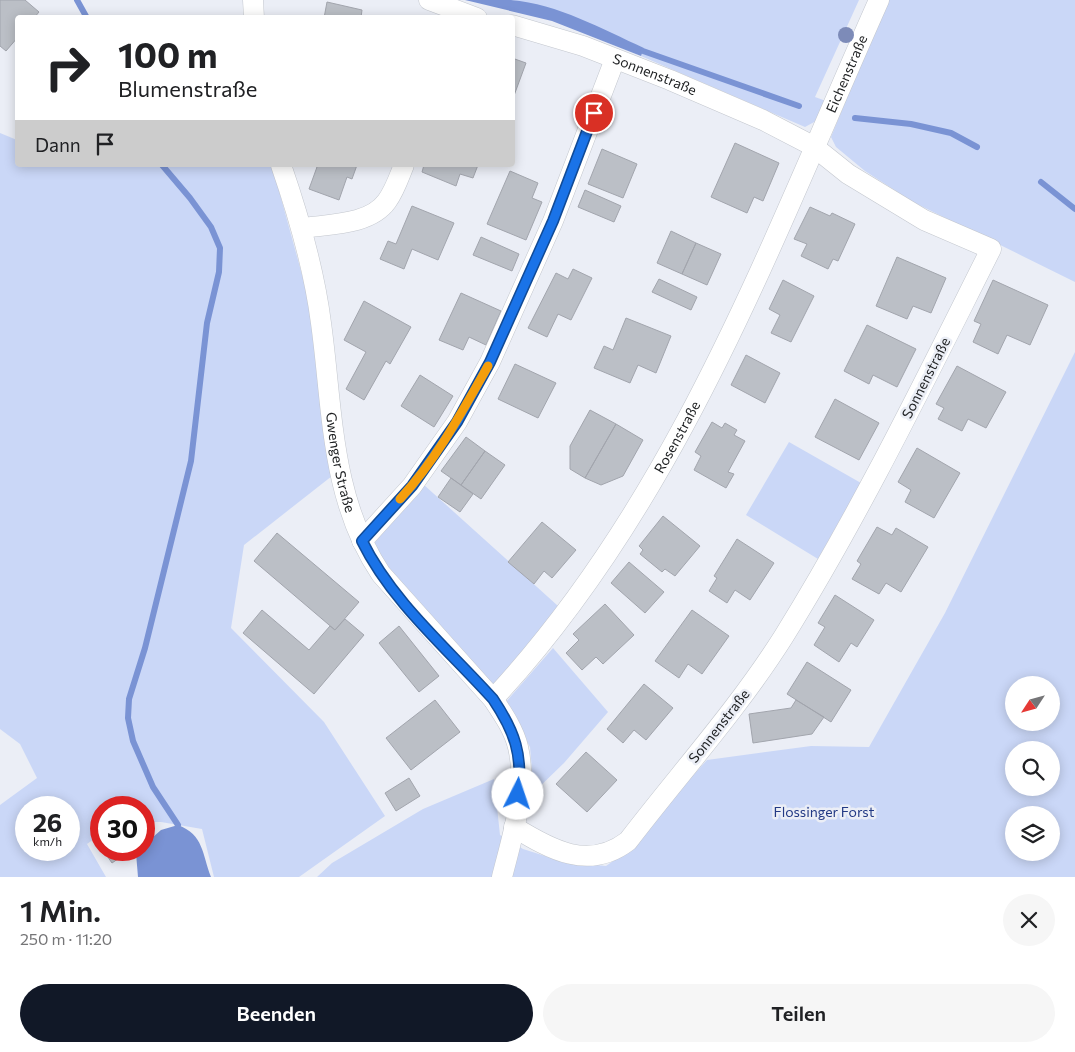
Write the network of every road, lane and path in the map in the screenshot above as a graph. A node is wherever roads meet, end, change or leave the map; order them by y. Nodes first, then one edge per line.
1 (254, 0) edge
2 (429, 0) edge
3 (879, 0) edge
4 (254, 15) edge
5 (463, 15) edge
6 (515, 26) edge
7 (615, 59) junction
8 (813, 146) junction
9 (282, 167) edge
10 (403, 167) edge
11 (303, 228) junction
12 (362, 541) junction
13 (493, 699) junction
14 (514, 827) junction
15 (502, 877) edge

1 - 4 street
2 - 5 street
3 - 8 street, Eichenstraße
6 - 7 street, Sonnenstraße
7 - 8 street, Sonnenstraße
7 - 12 street
8 - 13 street, Rosenstraße
8 - 14 street, Sonnenstraße
9 - 11 street, Gwenger Straße
10 - 11 street
11 - 12 street, Gwenger Straße
12 - 13 street, Gwenger Straße
13 - 14 street, Gwenger Straße
14 - 15 street, Gwenger Straße

